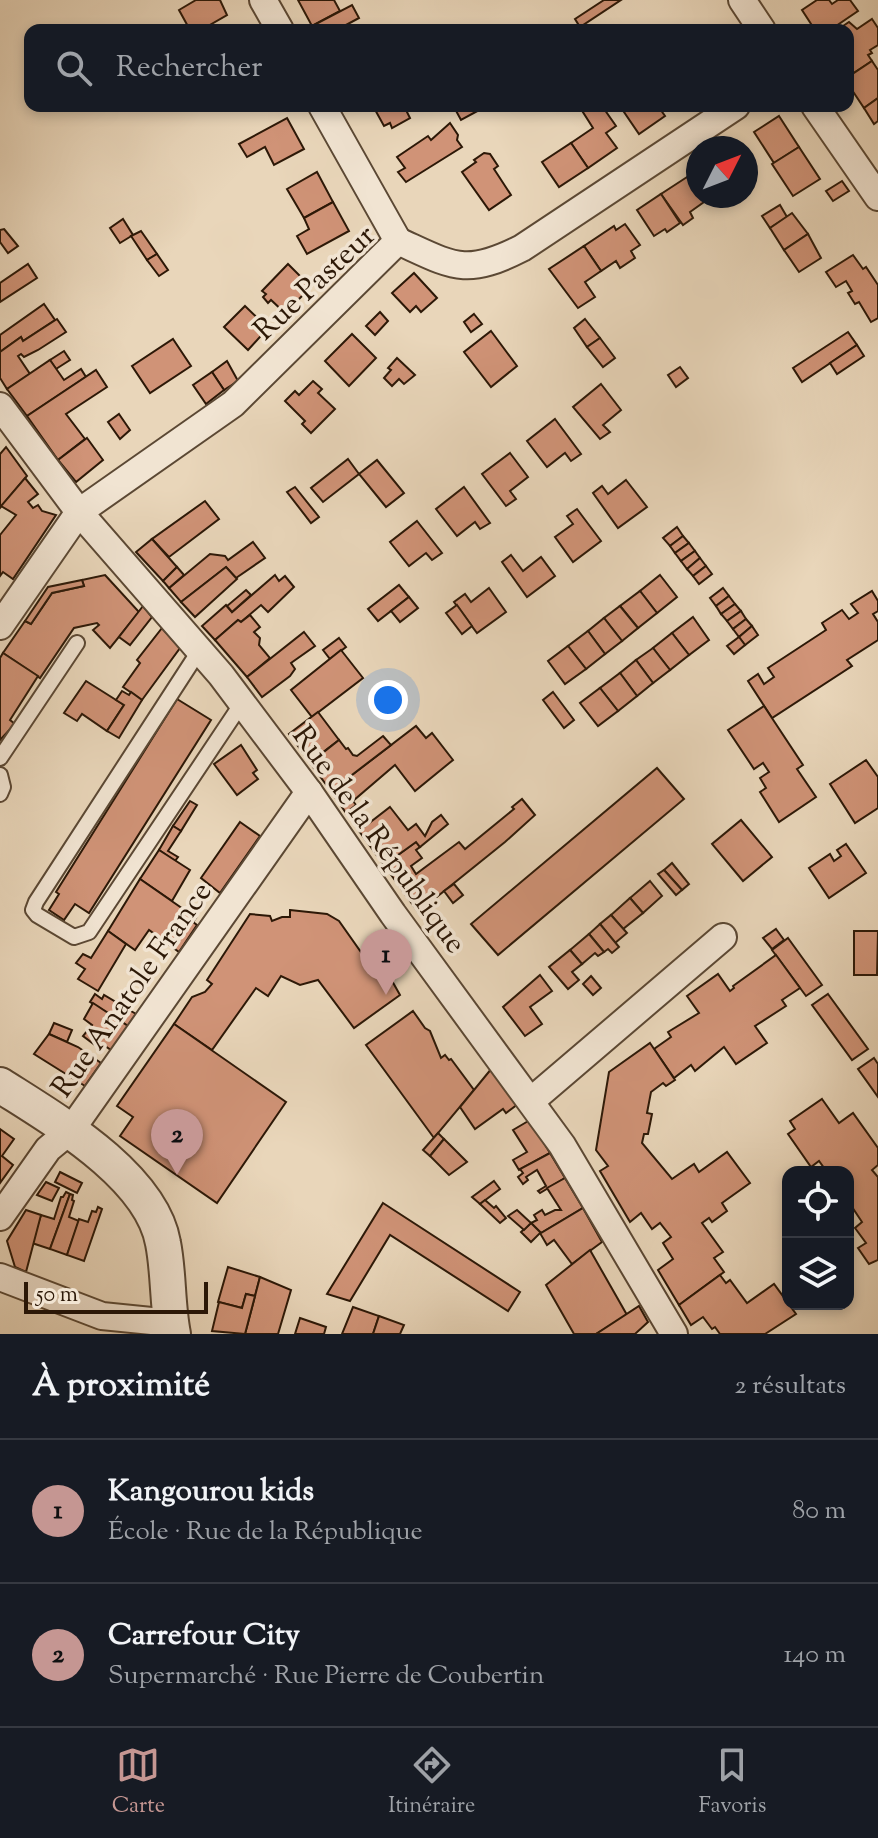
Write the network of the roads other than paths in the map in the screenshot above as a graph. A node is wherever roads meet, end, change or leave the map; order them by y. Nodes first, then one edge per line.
1 (263, 0) edge
2 (742, 0) edge
3 (277, 24) edge
4 (758, 24) edge
5 (325, 112) edge
6 (727, 112) edge
7 (819, 112) edge
8 (878, 197) edge
9 (398, 241) junction
10 (0, 406) edge
11 (79, 512) junction
12 (0, 626) edge
13 (77, 643) dead end
14 (199, 651) junction
15 (242, 703) junction
16 (0, 758) edge
17 (0, 775) edge
18 (309, 792) junction
19 (0, 794) edge
20 (723, 937) dead end
21 (0, 1085) edge
22 (531, 1101) junction
23 (71, 1130) junction
24 (0, 1217) edge
25 (0, 1277) edge
26 (172, 1329) edge
27 (674, 1334) edge

1 - 3 street
2 - 4 street
5 - 9 street
6 - 9 street, Rue Pasteur
7 - 8 street
9 - 11 street, Rue Pasteur
10 - 11 street, Rue de la République
11 - 12 street
11 - 14 street, Rue de la République
13 - 16 lane
14 - 15 street, Rue de la République
14 - 15 lane
15 - 18 street, Rue de la République
17 - 19 lane
18 - 22 street, Rue de la République
18 - 23 street, Rue Anatole France
20 - 22 street
21 - 23 street
22 - 27 street, Rue de la République
23 - 24 street, Rue Anatole France
23 - 26 street
25 - 26 street

